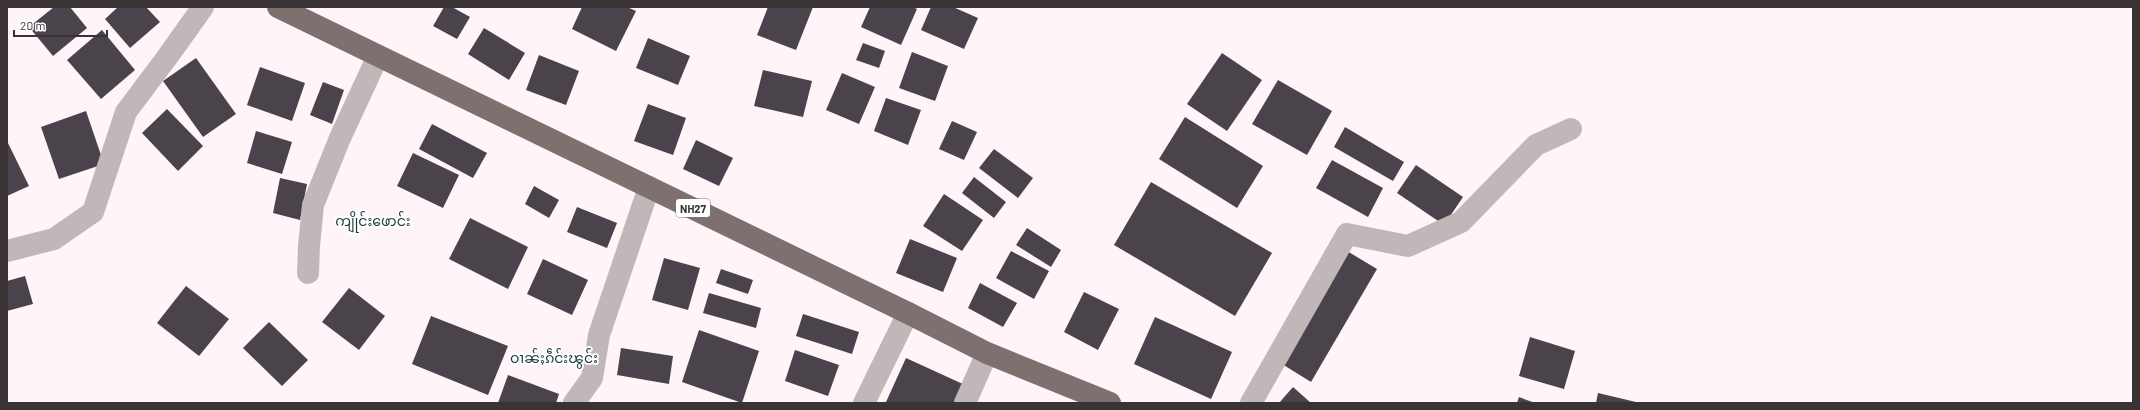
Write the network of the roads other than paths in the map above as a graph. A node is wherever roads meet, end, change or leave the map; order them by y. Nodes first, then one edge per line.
1 (203, 7) edge
2 (278, 7) edge
3 (378, 56) junction
4 (1571, 129) dead end
5 (648, 187) junction
6 (7, 251) edge
7 (308, 273) dead end
8 (908, 313) junction
9 (987, 353) junction
10 (574, 403) edge
11 (864, 403) edge
12 (965, 403) edge
13 (1110, 403) edge
14 (1251, 403) edge

1 - 6 street
2 - 3 highway, NH27
3 - 5 highway, NH27
3 - 7 street
4 - 14 street
5 - 8 highway, NH27
5 - 10 street
8 - 9 highway, NH27
8 - 11 street
9 - 12 street
9 - 13 highway, NH27

